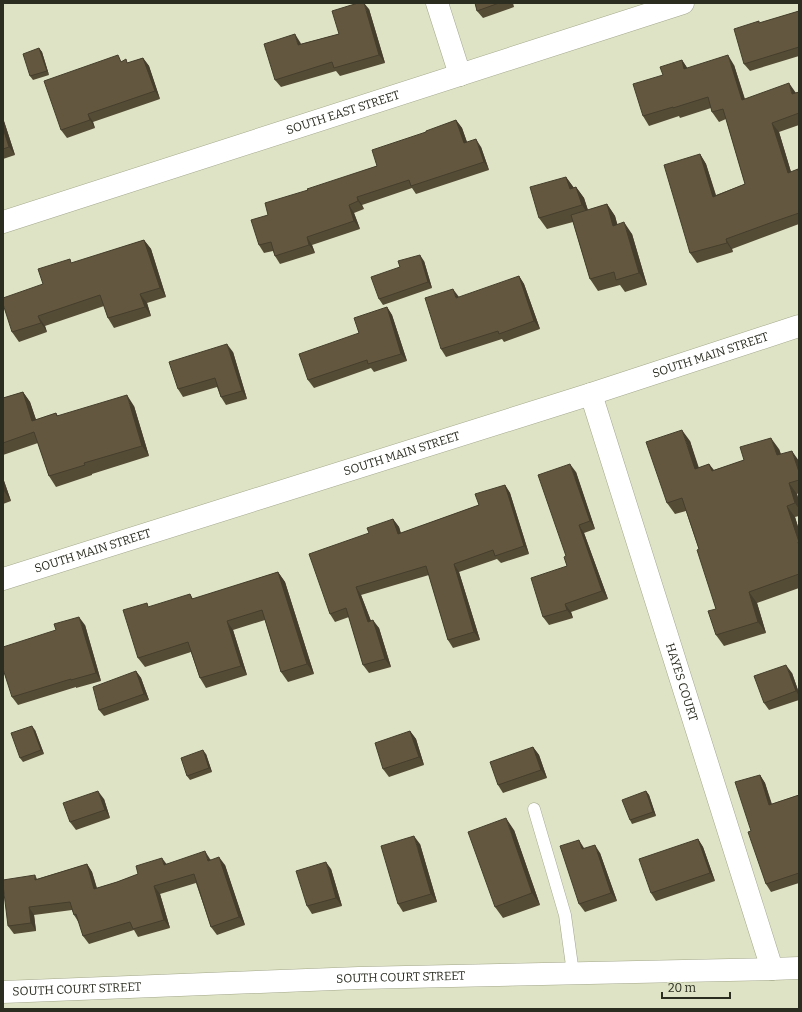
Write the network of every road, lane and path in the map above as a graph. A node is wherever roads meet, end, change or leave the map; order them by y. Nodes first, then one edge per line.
1 (437, 3) edge
2 (683, 3) edge
3 (460, 75) junction
4 (3, 222) edge
5 (799, 326) edge
6 (591, 394) junction
7 (3, 579) edge
8 (534, 809) dead end
9 (799, 968) edge
10 (772, 969) junction
11 (573, 973) junction
12 (3, 992) edge

1 - 3 street
2 - 3 street, SOUTH EAST STREET
3 - 4 street, SOUTH EAST STREET
5 - 6 street, SOUTH MAIN STREET
6 - 7 street, SOUTH MAIN STREET
6 - 10 street, HAYES COURT
8 - 11 lane
9 - 10 street, SOUTH COURT STREET
10 - 11 street, SOUTH COURT STREET
11 - 12 street, SOUTH COURT STREET

